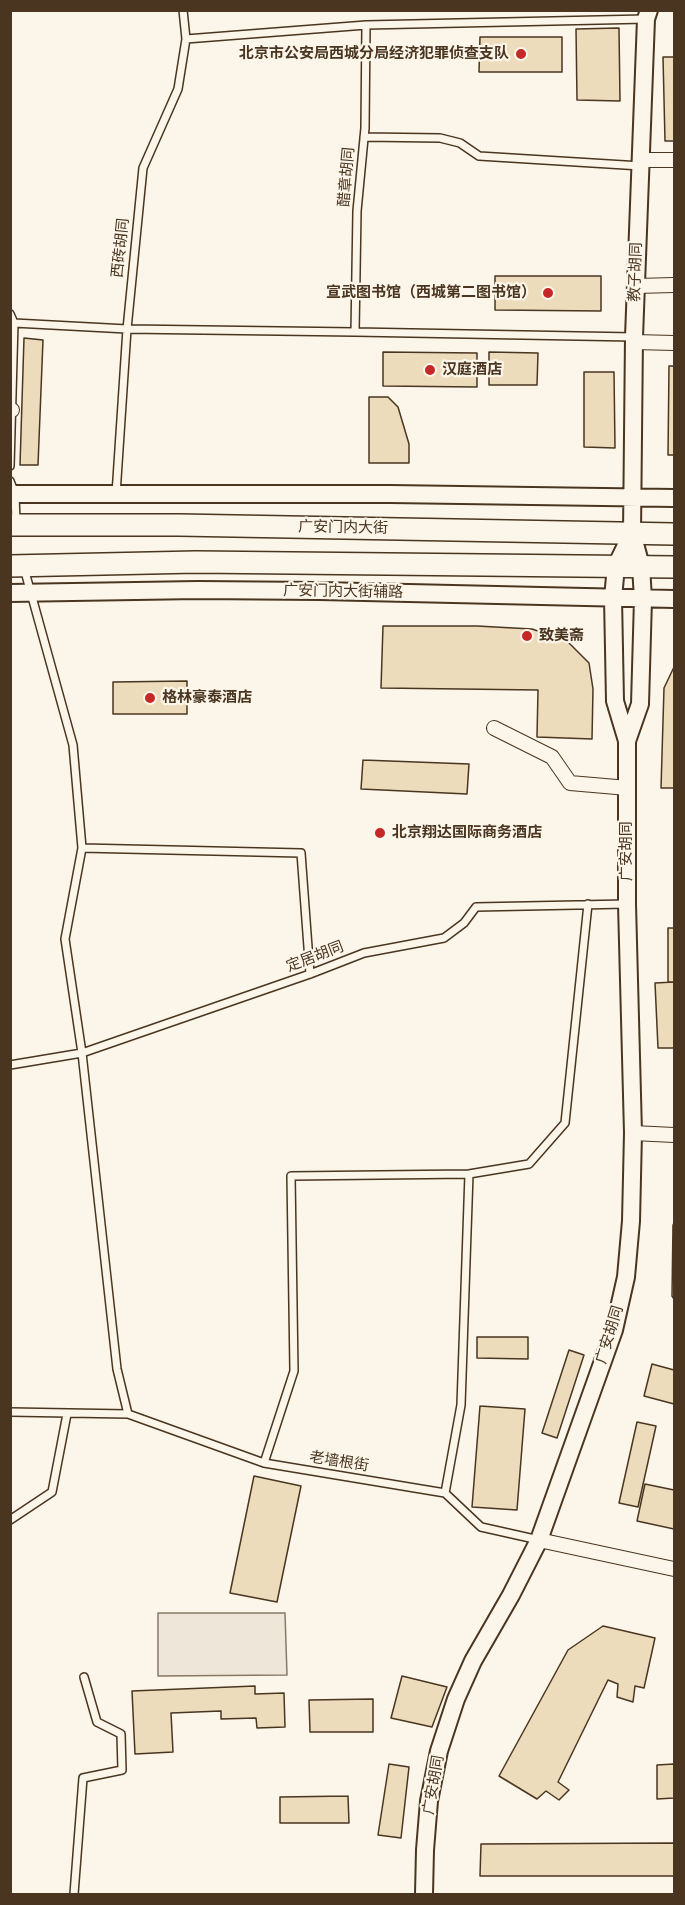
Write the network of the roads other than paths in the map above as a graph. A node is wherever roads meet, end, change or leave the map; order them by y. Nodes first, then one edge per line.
1 (183, 10) edge
2 (648, 15) edge
3 (366, 26) junction
4 (186, 39) junction
5 (364, 137) junction
6 (675, 160) edge
7 (641, 163) junction
8 (675, 285) edge
9 (636, 286) junction
10 (10, 314) edge
11 (14, 323) junction
12 (127, 329) junction
13 (355, 332) junction
14 (634, 340) junction
15 (675, 342) edge
16 (11, 410) edge
17 (10, 466) edge
18 (12, 489) edge
19 (116, 495) junction
20 (633, 498) junction
21 (675, 498) edge
22 (14, 525) edge
23 (632, 533) junction
24 (675, 534) edge
25 (17, 566) edge
26 (616, 566) junction
27 (641, 566) junction
28 (675, 567) edge
29 (30, 592) junction
30 (10, 593) edge
31 (614, 598) junction
32 (643, 599) junction
33 (675, 599) edge
34 (494, 728) dead end
35 (627, 741) junction
36 (628, 788) junction
37 (82, 848) junction
38 (588, 904) junction
39 (627, 904) junction
40 (310, 974) junction
41 (82, 1053) junction
42 (10, 1065) edge
43 (633, 1133) junction
44 (675, 1135) edge
45 (469, 1174) junction
46 (10, 1412) edge
47 (67, 1414) junction
48 (128, 1414) junction
49 (264, 1463) junction
50 (445, 1493) junction
51 (10, 1520) edge
52 (539, 1540) junction
53 (675, 1569) edge
54 (84, 1677) dead end
55 (74, 1894) edge
56 (424, 1894) edge

1 - 4 lane, 西砖胡同
2 - 3 lane
2 - 7 street, 教子胡同
3 - 4 lane
3 - 5 lane, 醋章胡同
4 - 12 lane, 西砖胡同
5 - 7 lane
5 - 13 lane, 醋章胡同
6 - 7 street
7 - 9 street, 教子胡同
8 - 9 street
9 - 14 street, 教子胡同
10 - 11 lane
11 - 12 lane
11 - 16 lane
12 - 13 lane
12 - 19 lane, 西砖胡同
13 - 14 lane
14 - 15 street
14 - 20 street, 教子胡同
16 - 17 lane
18 - 19 street
18 - 22 lane
19 - 20 street
20 - 21 street
20 - 23 street, 教子胡同
22 - 23 main road, 广安门内大街
23 - 24 main road, 广安门内大街
23 - 26 street
23 - 27 street, 广安胡同
25 - 26 main road
25 - 29 lane
26 - 27 main road
26 - 31 street, 广安胡同
27 - 28 main road
27 - 32 street, 广安胡同
29 - 30 street, 广安门内大街辅路
29 - 31 street, 广安门内大街辅路
29 - 37 lane
31 - 32 street, 广安门内大街辅路
31 - 35 street, 广安胡同
32 - 33 street, 广安门内大街辅路
32 - 35 street, 广安胡同
34 - 36 street
35 - 36 street, 广安胡同
36 - 39 street, 广安胡同
37 - 40 lane
37 - 41 lane
38 - 39 lane, 定居胡同
38 - 40 lane, 定居胡同
38 - 45 lane
39 - 43 street, 广安胡同
40 - 41 lane, 定居胡同
41 - 42 lane, 定居胡同
41 - 48 lane
43 - 44 street
43 - 52 street, 广安胡同
45 - 49 lane
45 - 50 lane
46 - 47 lane, 老墙根街
47 - 48 lane, 老墙根街
47 - 51 lane
48 - 49 lane, 老墙根街
49 - 50 lane, 老墙根街
50 - 52 lane
52 - 53 street
52 - 56 street, 广安胡同
54 - 55 lane

